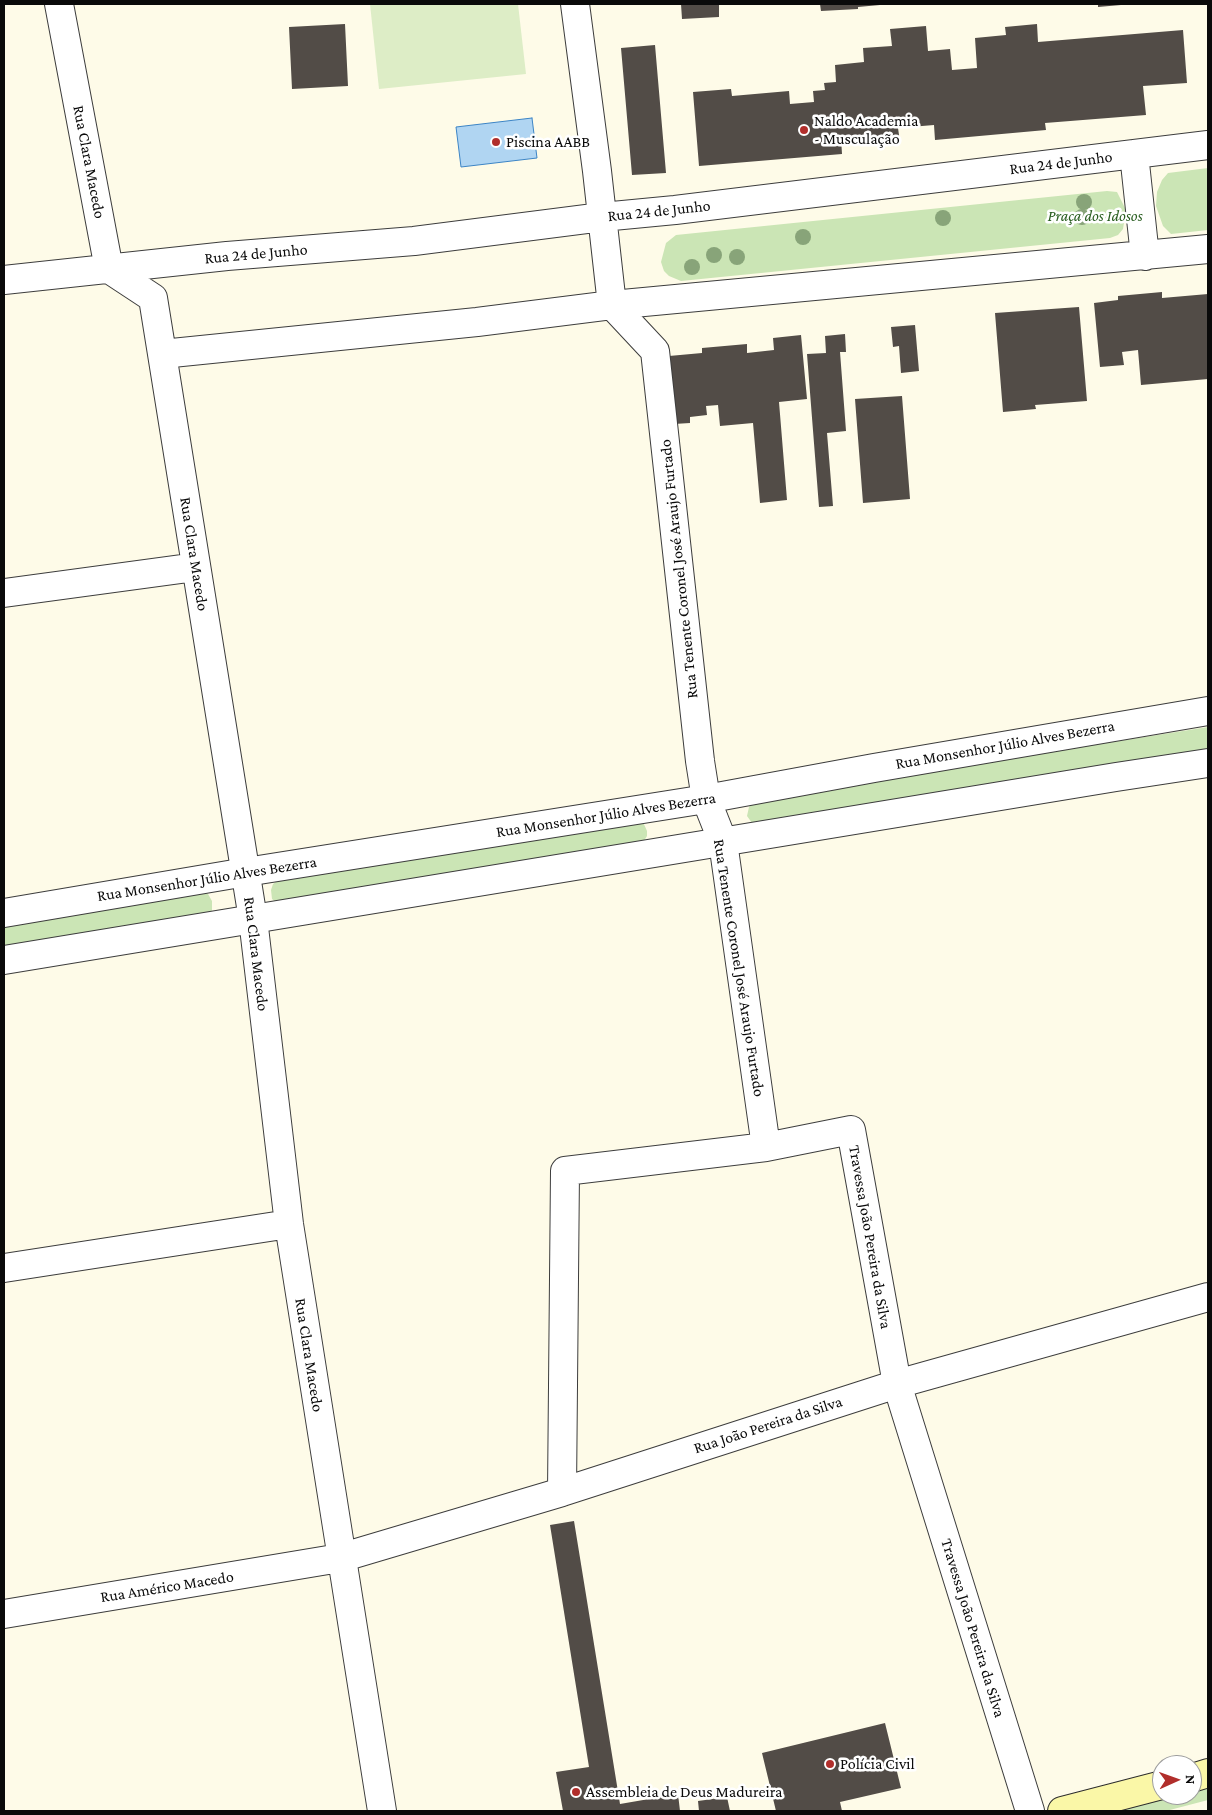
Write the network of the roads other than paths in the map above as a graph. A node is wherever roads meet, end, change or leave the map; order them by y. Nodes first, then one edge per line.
1 (59, 4) edge
2 (574, 4) edge
3 (1208, 144) edge
4 (1134, 154) junction
5 (602, 216) junction
6 (1208, 249) edge
7 (1145, 256) junction
8 (109, 269) junction
9 (4, 280) edge
10 (612, 305) junction
11 (162, 354) junction
12 (196, 567) junction
13 (4, 593) edge
14 (1208, 711) edge
15 (1208, 763) edge
16 (706, 799) junction
17 (723, 842) junction
18 (246, 872) junction
19 (4, 913) edge
20 (253, 919) junction
21 (4, 960) edge
22 (766, 1147) junction
23 (288, 1224) junction
24 (4, 1268) edge
25 (1208, 1297) edge
26 (897, 1384) junction
27 (562, 1492) junction
28 (335, 1559) junction
29 (4, 1614) edge
30 (1152, 1788) edge
31 (382, 1811) edge
32 (1030, 1811) edge
33 (1062, 1811) edge

1 - 8 street, Rua Clara Macedo
2 - 5 street
3 - 4 street, Rua 24 de Junho
4 - 5 street, Rua 24 de Junho
4 - 7 street
5 - 8 street, Rua 24 de Junho
5 - 10 street
6 - 7 street
7 - 10 street
8 - 9 street, Rua 24 de Junho
8 - 11 street, Rua Clara Macedo
10 - 11 street
10 - 16 street, Rua Tenente Coronel José Araujo Furtado
11 - 12 street, Rua Clara Macedo
12 - 13 street
12 - 18 street, Rua Clara Macedo
14 - 16 street, Rua Monsenhor Júlio Alves Bezerra
15 - 17 street
16 - 17 street, Rua Tenente Coronel José Araujo Furtado
16 - 18 street, Rua Monsenhor Júlio Alves Bezerra
17 - 20 street
17 - 22 street, Rua Tenente Coronel José Araujo Furtado
18 - 19 street, Rua Monsenhor Júlio Alves Bezerra
18 - 20 street, Rua Clara Macedo
20 - 21 street
20 - 23 street, Rua Clara Macedo
22 - 26 street, Travessa João Pereira da Silva
22 - 27 street, Travessa João Pereira da Silva
23 - 24 street
23 - 28 street, Rua Clara Macedo
25 - 26 street, Rua João Pereira da Silva
26 - 27 street, Rua João Pereira da Silva
26 - 32 street, Travessa João Pereira da Silva
27 - 28 street, Rua João Pereira da Silva
28 - 29 street, Rua Américo Macedo
28 - 31 street, Rua Clara Macedo
30 - 33 main road

